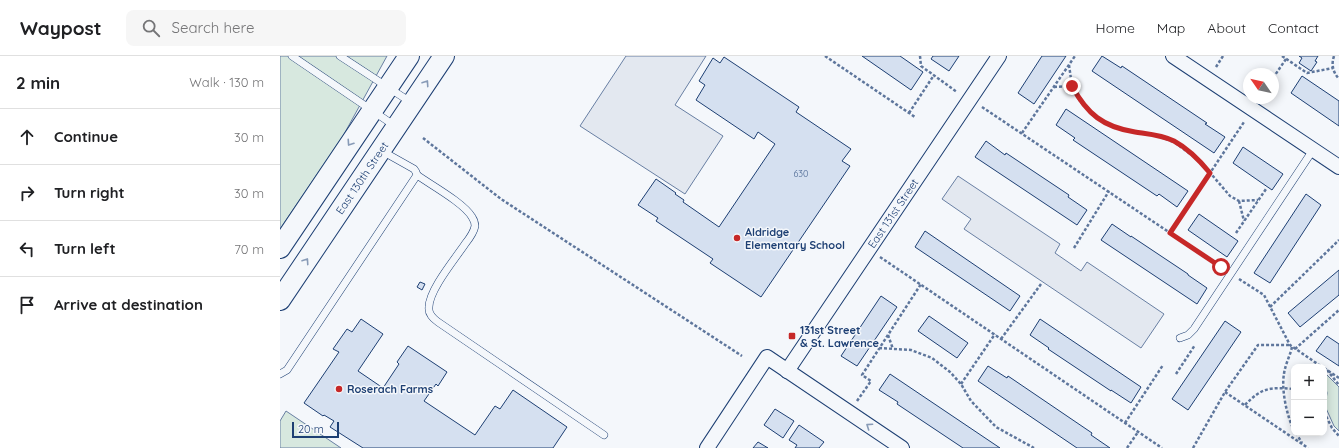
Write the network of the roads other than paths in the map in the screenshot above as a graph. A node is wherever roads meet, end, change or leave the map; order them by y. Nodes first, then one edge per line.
1 (292, 56) edge
2 (340, 56) edge
3 (409, 56) edge
4 (444, 56) edge
5 (999, 56) edge
6 (1173, 56) edge
7 (388, 87) junction
8 (413, 103) junction
9 (372, 111) junction
10 (397, 127) junction
11 (381, 150) junction
12 (1313, 150) junction
13 (1339, 167) edge
14 (416, 175) junction
15 (280, 248) edge
16 (280, 300) edge
17 (1180, 338) dead end
18 (787, 371) junction
19 (280, 374) edge
20 (604, 435) dead end
21 (707, 448) edge
22 (902, 448) edge

1 - 9 lane
2 - 7 lane
3 - 7 main road
8 -> 4 main road, East 130th Street
5 - 18 street, East 131st Street
6 - 12 street
7 - 8 lane
7 - 9 main road
8 - 10 main road, East 130th Street
9 - 10 lane
9 -> 15 main road
10 - 11 main road, East 130th Street
11 - 14 lane
16 -> 11 main road, East 130th Street
12 - 13 street
12 - 17 lane
14 - 19 lane
14 - 20 lane
18 - 21 street
22 -> 18 street

